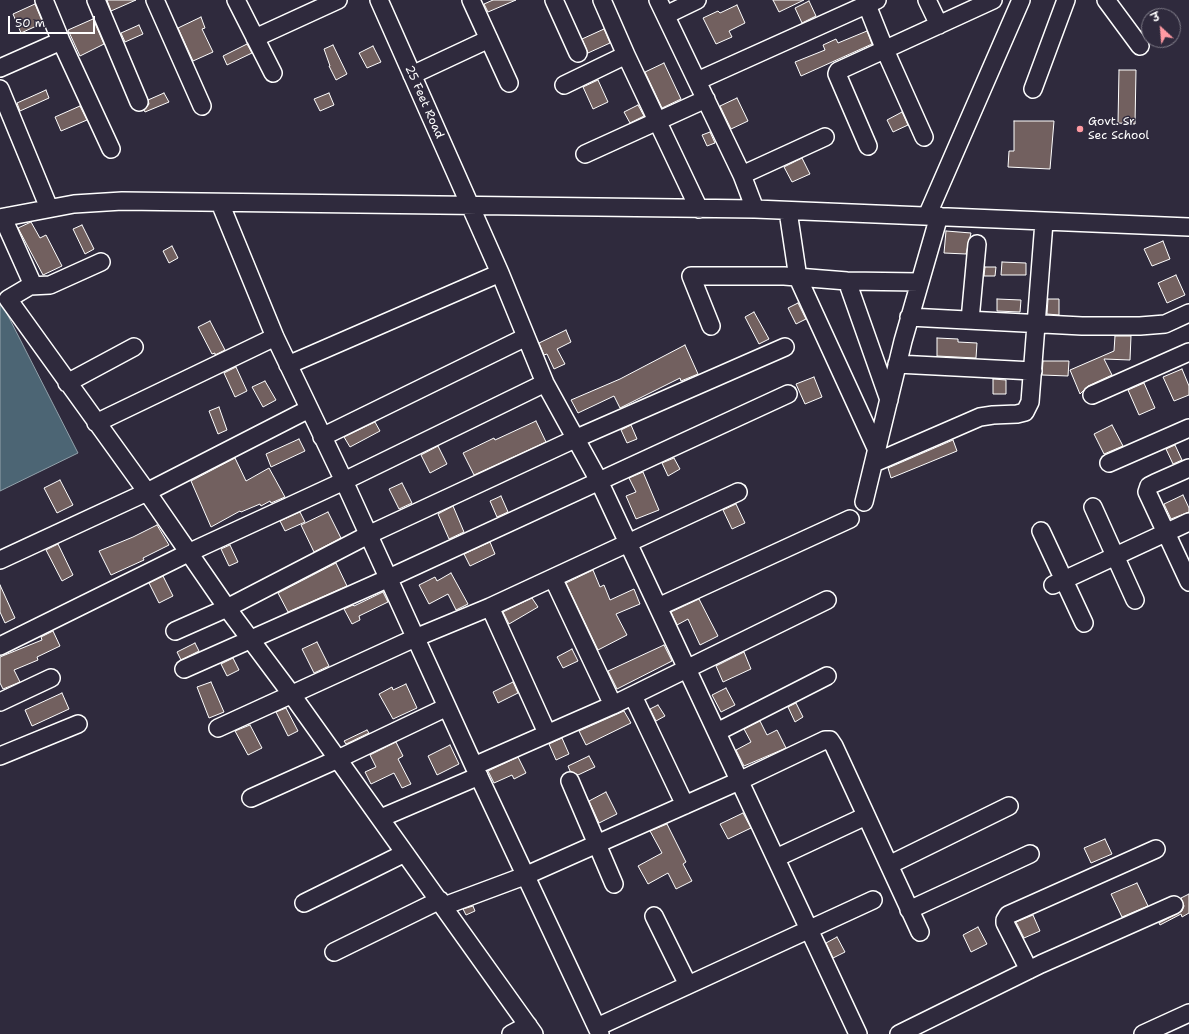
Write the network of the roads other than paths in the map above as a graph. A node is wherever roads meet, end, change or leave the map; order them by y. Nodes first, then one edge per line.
1 (44, 0) edge
2 (96, 0) edge
3 (155, 0) edge
4 (236, 0) edge
5 (338, 0) edge
6 (379, 0) edge
7 (471, 0) edge
8 (554, 0) edge
9 (602, 0) edge
10 (697, 0) edge
11 (927, 0) edge
12 (993, 0) edge
13 (1021, 0) edge
14 (1066, 0) edge
15 (1106, 0) edge
16 (870, 2) edge
17 (662, 7) edge
18 (939, 25) junction
19 (255, 38) junction
20 (489, 39) junction
21 (61, 41) junction
22 (1140, 46) dead end
23 (885, 50) junction
24 (578, 53) dead end
25 (626, 55) junction
26 (0, 68) edge
27 (272, 74) dead end
28 (412, 75) junction
29 (697, 81) junction
30 (509, 83) dead end
31 (564, 85) dead end
32 (0, 89) edge
33 (1033, 89) dead end
34 (706, 99) junction
35 (139, 102) dead end
36 (202, 106) dead end
37 (657, 121) junction
38 (825, 137) dead end
39 (924, 137) dead end
40 (868, 146) dead end
41 (111, 149) dead end
42 (585, 154) dead end
43 (742, 175) junction
44 (220, 203) junction
45 (468, 205) junction
46 (49, 208) junction
47 (699, 209) junction
48 (755, 209) junction
49 (788, 211) junction
50 (933, 216) junction
51 (2, 218) edge
52 (1044, 222) junction
53 (1189, 227) edge
54 (977, 244) dead end
55 (101, 262) dead end
56 (500, 273) junction
57 (798, 278) junction
58 (847, 281) junction
59 (919, 282) junction
60 (33, 285) junction
61 (1189, 313) edge
62 (909, 318) junction
63 (970, 320) junction
64 (1038, 323) junction
65 (711, 326) dead end
66 (275, 337) junction
67 (526, 337) junction
68 (134, 347) dead end
69 (785, 347) dead end
70 (1189, 352) edge
71 (898, 364) junction
72 (288, 365) junction
73 (1033, 371) junction
74 (67, 382) junction
75 (545, 383) junction
76 (788, 394) dead end
77 (1092, 395) dead end
78 (889, 400) junction
79 (309, 409) junction
80 (96, 423) junction
81 (1189, 428) edge
82 (322, 437) junction
83 (577, 438) junction
84 (875, 455) junction
85 (1109, 462) dead end
86 (1189, 468) edge
87 (344, 481) junction
88 (599, 481) junction
89 (147, 492) junction
90 (738, 492) dead end
91 (864, 502) dead end
92 (1093, 507) dead end
93 (850, 519) dead end
94 (1189, 522) edge
95 (1041, 531) dead end
96 (1166, 533) junction
97 (368, 536) junction
98 (627, 543) junction
99 (188, 553) junction
100 (1116, 556) junction
101 (0, 560) edge
102 (1188, 577) edge
103 (390, 578) junction
104 (553, 578) junction
105 (1058, 582) junction
106 (827, 600) dead end
107 (1135, 600) dead end
108 (490, 606) junction
109 (658, 607) junction
110 (227, 608) junction
111 (1084, 623) dead end
112 (175, 631) dead end
113 (415, 638) junction
114 (250, 639) junction
115 (0, 646) edge
116 (184, 669) dead end
117 (688, 670) junction
118 (827, 676) dead end
119 (51, 678) dead end
120 (292, 695) junction
121 (633, 696) junction
122 (0, 702) edge
123 (613, 705) junction
124 (447, 707) junction
125 (78, 724) dead end
126 (218, 728) dead end
127 (716, 732) junction
128 (547, 733) junction
129 (0, 756) edge
130 (338, 759) junction
131 (476, 771) junction
132 (570, 781) dead end
133 (739, 781) junction
134 (251, 798) dead end
135 (685, 805) junction
136 (1009, 806) dead end
137 (866, 816) junction
138 (380, 818) junction
139 (596, 844) junction
140 (1156, 849) dead end
141 (405, 854) junction
142 (1030, 854) dead end
143 (776, 858) junction
144 (889, 864) junction
145 (527, 876) junction
146 (614, 884) dead end
147 (873, 900) dead end
148 (304, 903) dead end
149 (442, 903) junction
150 (1174, 905) dead end
151 (909, 910) junction
152 (654, 916) dead end
153 (808, 930) junction
154 (920, 932) dead end
155 (334, 952) dead end
156 (1029, 970) junction
157 (688, 985) junction
158 (1189, 1013) edge
159 (1171, 1028) edge
160 (531, 1030) edge
161 (599, 1030) edge
162 (511, 1034) edge
163 (858, 1034) edge
164 (899, 1034) edge
165 (1143, 1034) edge

1 - 21 street
2 - 35 street
3 - 36 street
4 - 19 street
5 - 19 street
6 - 28 street, 25 Feet Road
7 - 20 street
8 - 24 street
9 - 25 street
10 - 17 street
11 - 18 street
12 - 18 street
13 - 50 street
14 - 33 street
15 - 22 street
16 - 23 street
16 - 29 street
17 - 29 street
18 - 23 street
19 - 27 street
20 - 28 street
20 - 30 street
21 - 26 street
21 - 41 street
23 - 39 street
23 - 40 street
25 - 31 street
25 - 37 street
28 - 45 street, 25 Feet Road
29 - 34 street
32 - 46 street
34 - 37 street
34 - 43 street
37 - 42 street
37 - 47 street
38 - 43 street
43 - 48 street
44 - 45 street
44 - 46 street
44 - 66 street
45 - 47 street
45 - 56 street, 25 Feet Road
46 - 51 street
47 - 48 street
48 - 49 street
49 - 50 street
49 - 57 street
50 - 52 street
50 - 59 street
51 - 60 street
52 - 53 street
52 - 64 street
54 - 63 street
55 - 60 street
56 - 67 street, 25 Feet Road
56 - 72 street
57 - 58 street
57 - 65 street
57 - 84 street
58 - 59 street
58 - 78 street
59 - 62 street
60 - 74 street
61 - 64 street
62 - 63 street
62 - 71 street
63 - 64 street
64 - 73 street
66 - 72 street
66 - 80 street
67 - 75 street, 25 Feet Road
67 - 82 street
68 - 74 street
69 - 83 street
70 - 77 street
71 - 73 street
71 - 78 street
72 - 79 street
73 - 84 street
74 - 80 street
75 - 83 street, 25 Feet Road
75 - 87 street
76 - 88 street
78 - 84 street
79 - 82 street
79 - 89 street
80 - 89 street
81 - 85 street
82 - 87 street
83 - 88 street, 25 Feet Road
83 - 97 street
84 - 91 street
86 - 96 street
87 - 97 street
87 - 99 street
88 - 98 street, 25 Feet Road
88 - 103 street
89 - 99 street
89 - 101 street
90 - 98 street
92 - 100 street
93 - 109 street
94 - 96 street
95 - 105 street
96 - 100 street
96 - 102 street
97 - 103 street
97 - 110 street
98 - 104 street
98 - 109 street, 25 Feet Road
99 - 110 street
99 - 115 street
100 - 105 street
100 - 107 street
103 - 113 street
103 - 114 street
104 - 108 street
104 - 123 street
105 - 111 street
106 - 117 street
108 - 113 street
108 - 128 street
109 - 117 street, 25 Feet Road
110 - 112 street
110 - 114 street
113 - 120 street
113 - 124 street
114 - 116 street
114 - 120 street
117 - 121 street
117 - 127 street, 25 Feet Road
118 - 127 street
119 - 122 street
120 - 126 street
120 - 130 street
121 - 123 street
121 - 135 street
123 - 128 street
124 - 130 street
124 - 131 street
125 - 129 street
127 - 133 street, 25 Feet Road
128 - 131 street
130 - 134 street
130 - 138 street
131 - 138 street
131 - 145 street
132 - 139 street
133 - 135 street
133 - 137 street
133 - 143 street, 25 Feet Road
135 - 139 street
136 - 144 street
137 - 143 street
137 - 144 street
138 - 141 street
139 - 145 street
139 - 146 street
140 - 156 street
141 - 148 street
141 - 149 street
142 - 151 street
143 - 153 street, 25 Feet Road
144 - 151 street
145 - 149 street
145 - 161 street
147 - 153 street
149 - 155 street
149 - 160 street
150 - 156 street
151 - 154 street
152 - 157 street
153 - 157 street
153 - 163 street, 25 Feet Road
156 - 164 street
157 - 161 street
158 - 159 street
159 - 165 street
160 - 162 street

